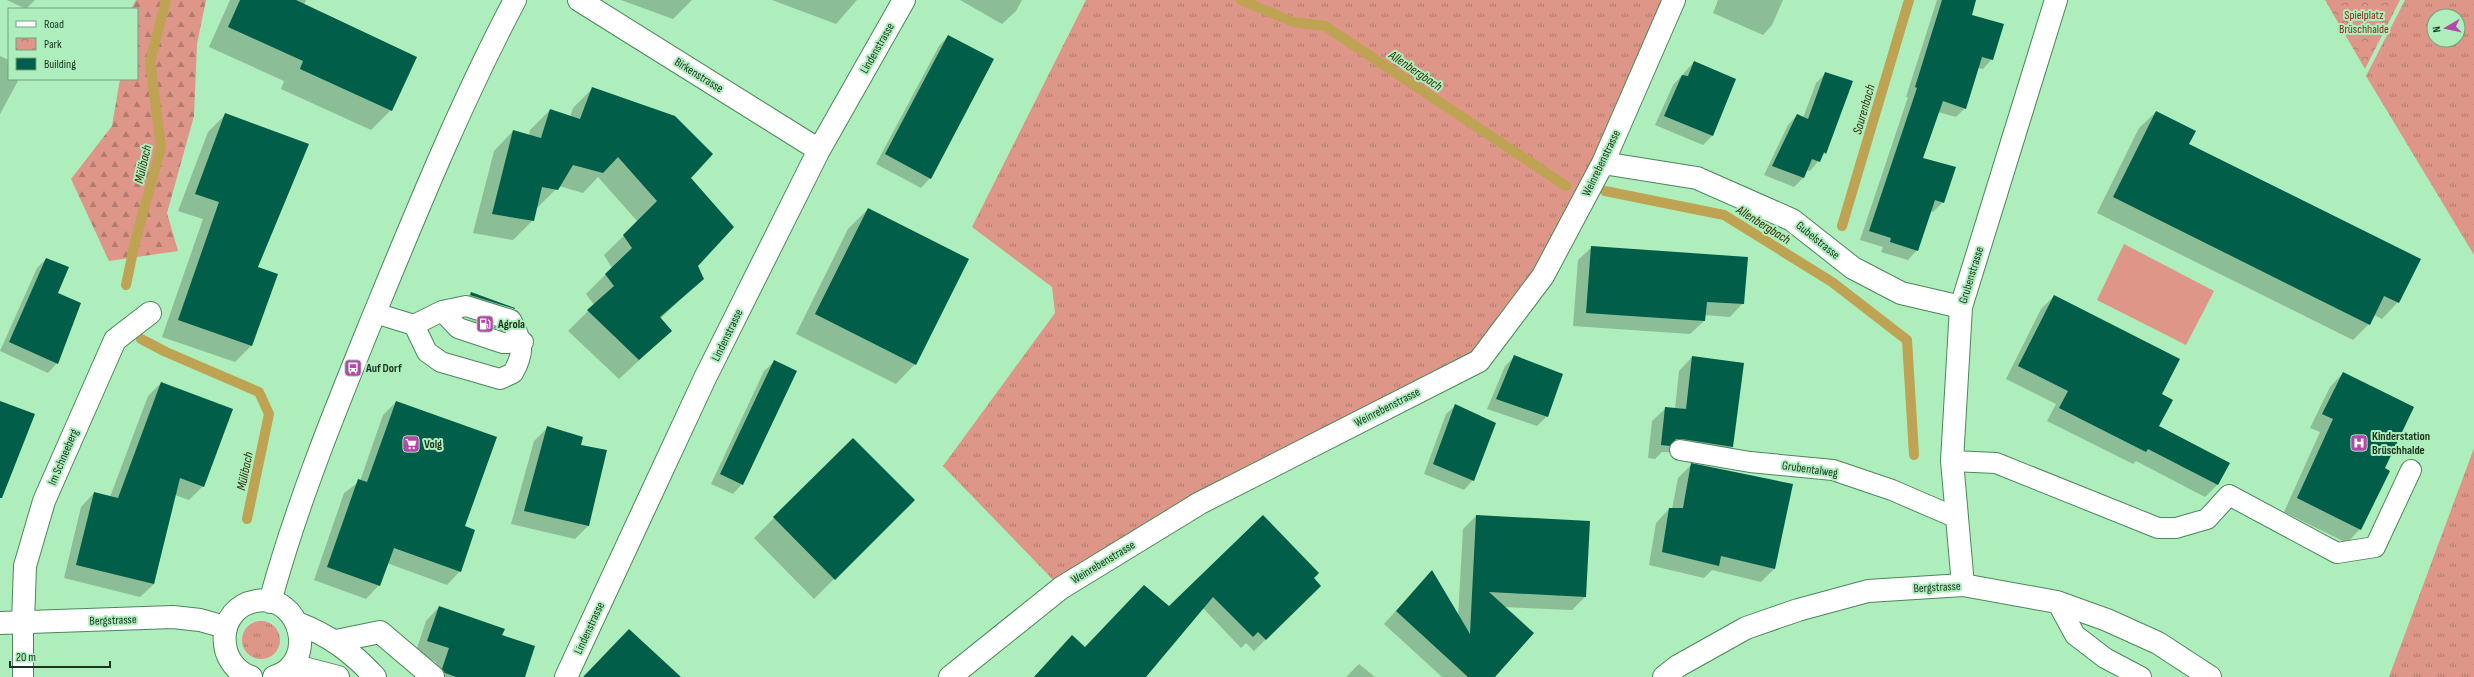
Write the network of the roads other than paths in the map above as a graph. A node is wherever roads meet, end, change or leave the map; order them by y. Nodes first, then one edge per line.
1 (515, 0) edge
2 (579, 0) edge
3 (904, 0) edge
4 (1674, 0) edge
5 (2056, 0) edge
6 (819, 150) junction
7 (1603, 163) junction
8 (1961, 307) junction
9 (150, 313) dead end
10 (375, 313) junction
11 (414, 325) junction
12 (1680, 450) dead end
13 (1952, 461) junction
14 (2411, 470) dead end
15 (1956, 518) junction
16 (1963, 585) junction
17 (270, 602) junction
18 (2057, 602) junction
19 (23, 623) junction
20 (297, 623) junction
21 (0, 624) edge
22 (225, 627) junction
23 (336, 642) junction
24 (292, 665) junction
25 (332, 676) edge
26 (24, 677) edge
27 (252, 677) edge
28 (274, 677) edge
29 (375, 677) edge
30 (433, 677) edge
31 (566, 677) edge
32 (950, 677) edge
33 (1664, 677) edge
34 (2141, 677) edge
35 (2210, 677) edge

1 - 10 street
2 - 6 street, Birkenstrasse
3 - 6 street, Lindenstrasse
4 - 7 street, Weinrebenstrasse
5 - 8 street, Grubenstrasse
6 - 31 street, Lindenstrasse
7 - 8 street, Gubelstrasse
7 - 32 street, Weinrebenstrasse
8 - 13 street, Grubenstrasse
9 - 19 street, Im Schneeberg
10 - 11 lane
10 - 17 street
11 - 11 lane
12 - 15 lane, Grubentalweg
13 - 14 lane
13 - 15 street, Grubenstrasse
15 - 16 street, Grubenstrasse
16 - 18 street, Bergstrasse
16 - 33 street, Bergstrasse
17 - 20 street
17 - 22 street
18 - 34 lane
18 - 35 street, Bergstrasse
19 - 21 street, Bergstrasse
19 - 22 street, Bergstrasse
19 - 26 lane
20 - 23 street
20 - 24 street
22 - 27 street
23 - 29 street
23 - 30 street
24 - 25 street
24 - 28 street

